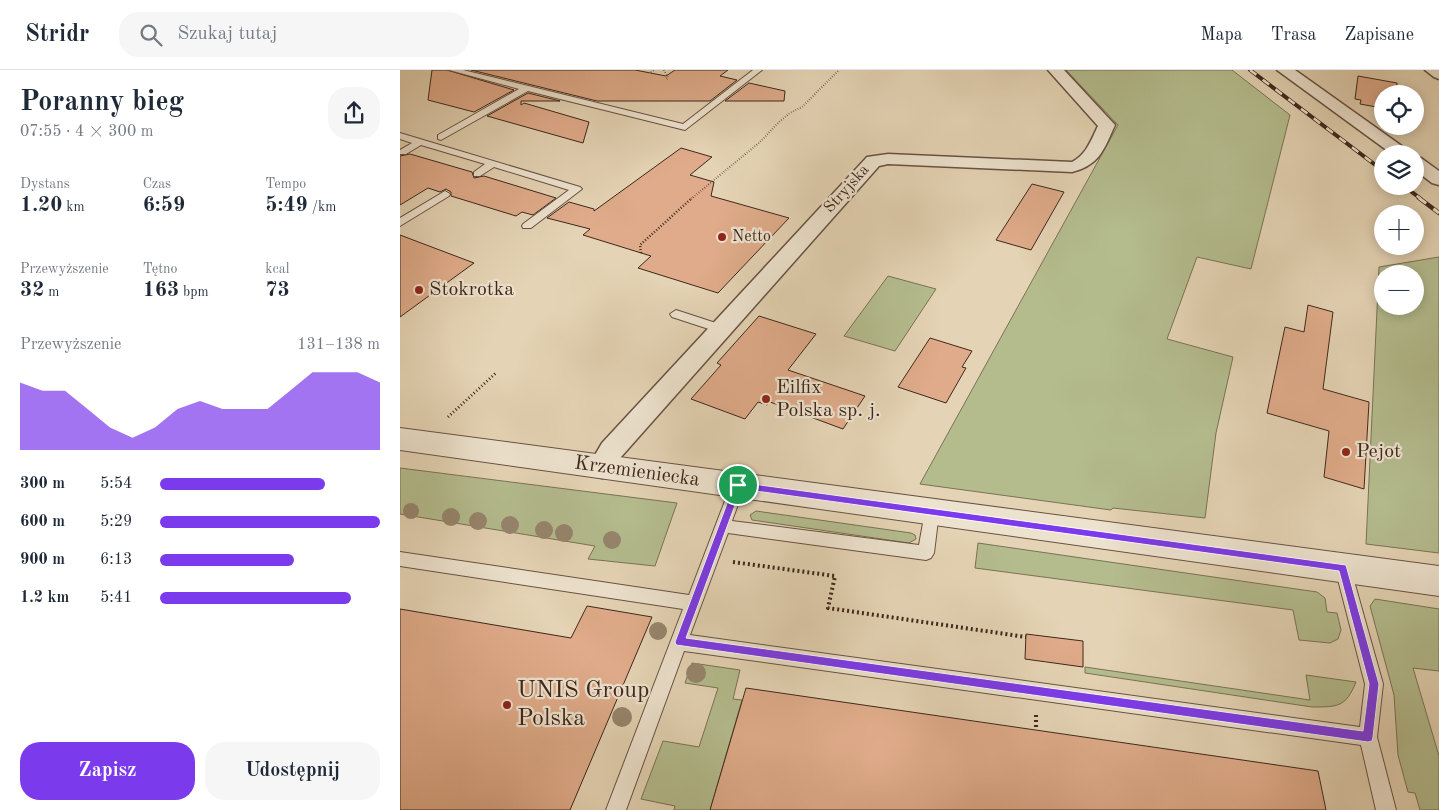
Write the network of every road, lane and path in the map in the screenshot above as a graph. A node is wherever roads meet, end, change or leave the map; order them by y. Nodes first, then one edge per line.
1 (453, 70) edge
2 (664, 70) edge
3 (758, 70) edge
4 (840, 70) edge
5 (1056, 70) edge
6 (1285, 70) edge
7 (1433, 70) edge
8 (1439, 74) edge
9 (665, 80) dead end
10 (525, 89) junction
11 (400, 136) edge
12 (441, 137) dead end
13 (420, 142) junction
14 (1391, 145) edge
15 (402, 152) dead end
16 (492, 164) junction
17 (1424, 168) edge
18 (477, 174) dead end
19 (1439, 179) edge
20 (446, 194) dead end
21 (400, 223) edge
22 (526, 226) dead end
23 (641, 253) dead end
24 (676, 314) dead end
25 (722, 329) junction
26 (497, 372) dead end
27 (446, 419) dead end
28 (400, 439) edge
29 (602, 467) junction
30 (738, 485) junction
31 (932, 512) junction
32 (723, 526) junction
33 (400, 559) edge
34 (710, 559) junction
35 (1343, 568) junction
36 (1439, 580) edge
37 (694, 603) junction
38 (1026, 637) dead end
39 (680, 642) junction
40 (1368, 737) junction
41 (616, 810) edge
42 (1386, 810) edge

1 - 10 lane
2 - 9 path
3 - 10 lane
4 - 23 path
5 - 25 street, Stryjska
6 - 14 street
7 - 8 street
10 - 12 lane
11 - 13 lane
13 - 15 lane
13 - 16 lane
16 - 18 lane
16 - 22 lane
17 - 19 street
20 - 21 lane
24 - 25 lane
25 - 29 street, Stryjska
26 - 27 path
28 - 29 street, Krzemieniecka
29 - 30 street, Krzemieniecka
30 - 31 street, Krzemieniecka
30 - 32 lane
31 - 32 lane
31 - 35 street, Krzemieniecka
32 - 34 lane
33 - 37 lane
34 - 37 lane
34 - 38 path
35 - 36 street, Krzemieniecka
35 - 40 lane
37 - 39 lane
39 - 40 lane
39 - 41 lane
40 - 42 lane

